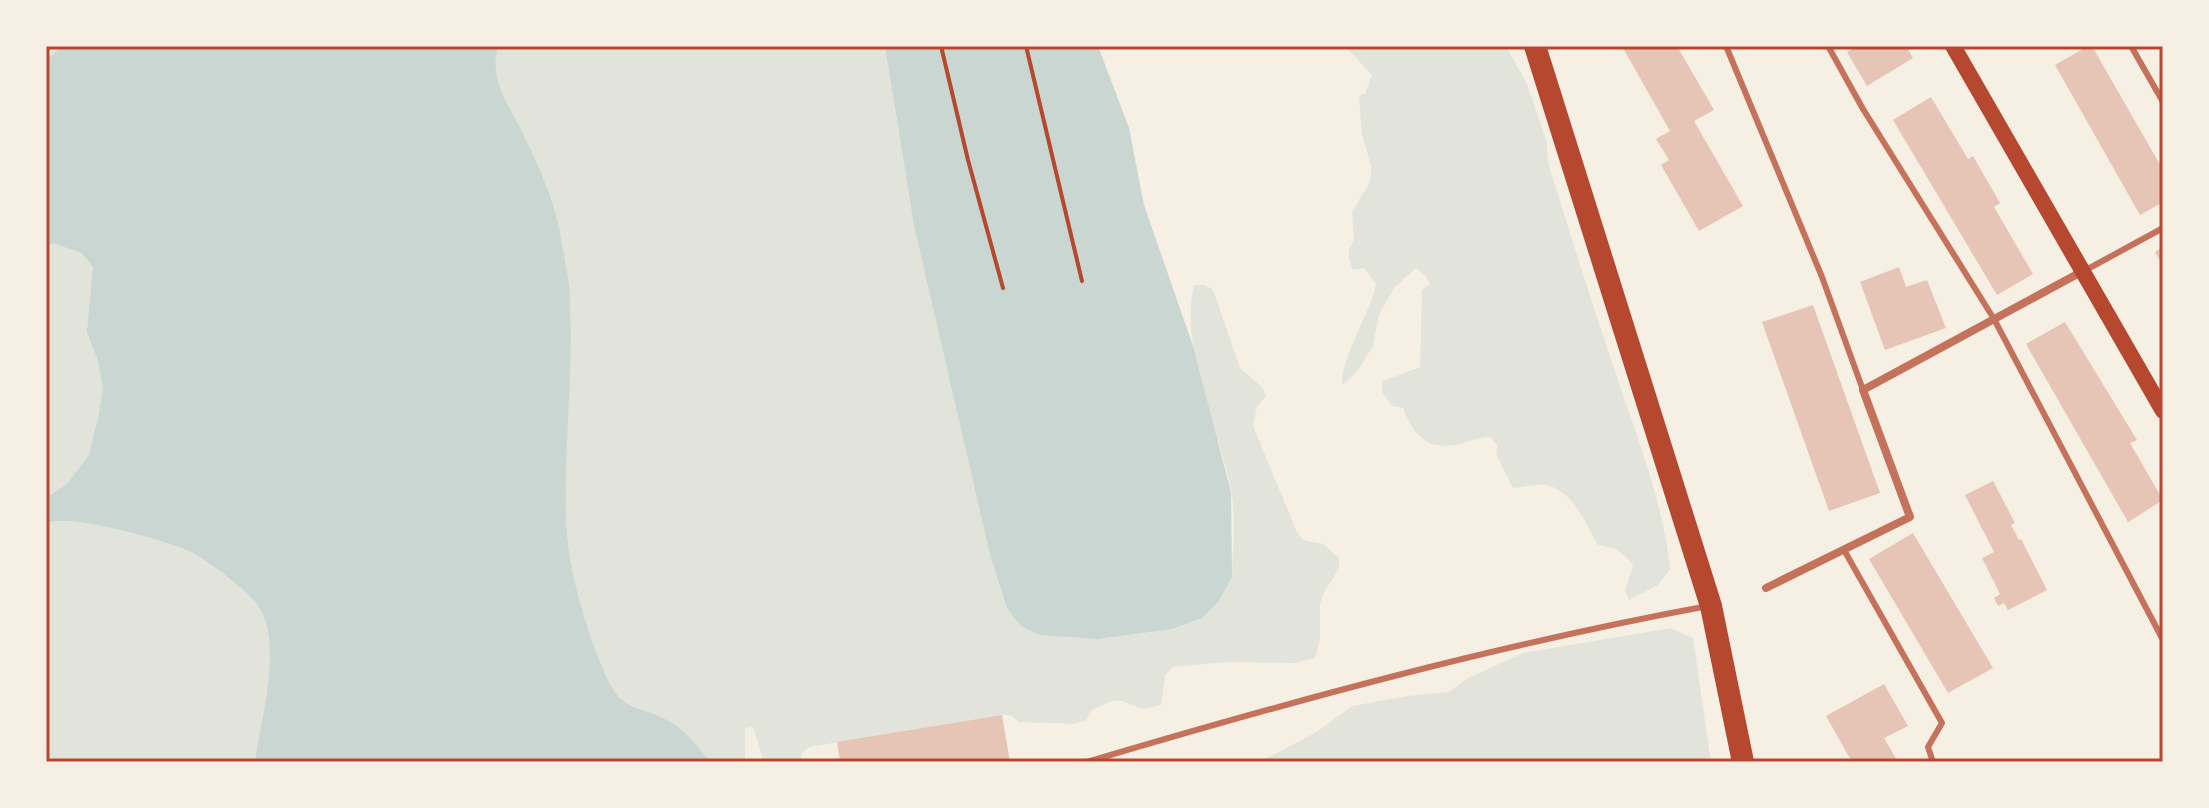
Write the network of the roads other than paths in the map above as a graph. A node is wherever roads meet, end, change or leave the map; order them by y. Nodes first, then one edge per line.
1 (1535, 46) edge
2 (1726, 46) edge
3 (1828, 46) edge
4 (1953, 46) edge
5 (2131, 46) edge
6 (2163, 102) edge
7 (2163, 228) edge
8 (2084, 271) junction
9 (1994, 319) junction
10 (1863, 390) junction
11 (2163, 411) edge
12 (1844, 550) junction
13 (1766, 588) dead end
14 (1711, 606) junction
15 (2163, 640) edge
16 (1087, 762) edge
17 (1743, 762) edge
18 (1933, 762) edge

1 - 14 highway
2 - 10 lane
3 - 9 lane
4 - 8 main road
5 - 6 lane
7 - 8 lane
8 - 9 street
8 - 11 main road
9 - 10 street
9 - 15 lane
10 - 12 street
12 - 13 street
12 - 18 lane
14 - 16 lane
14 - 17 highway

